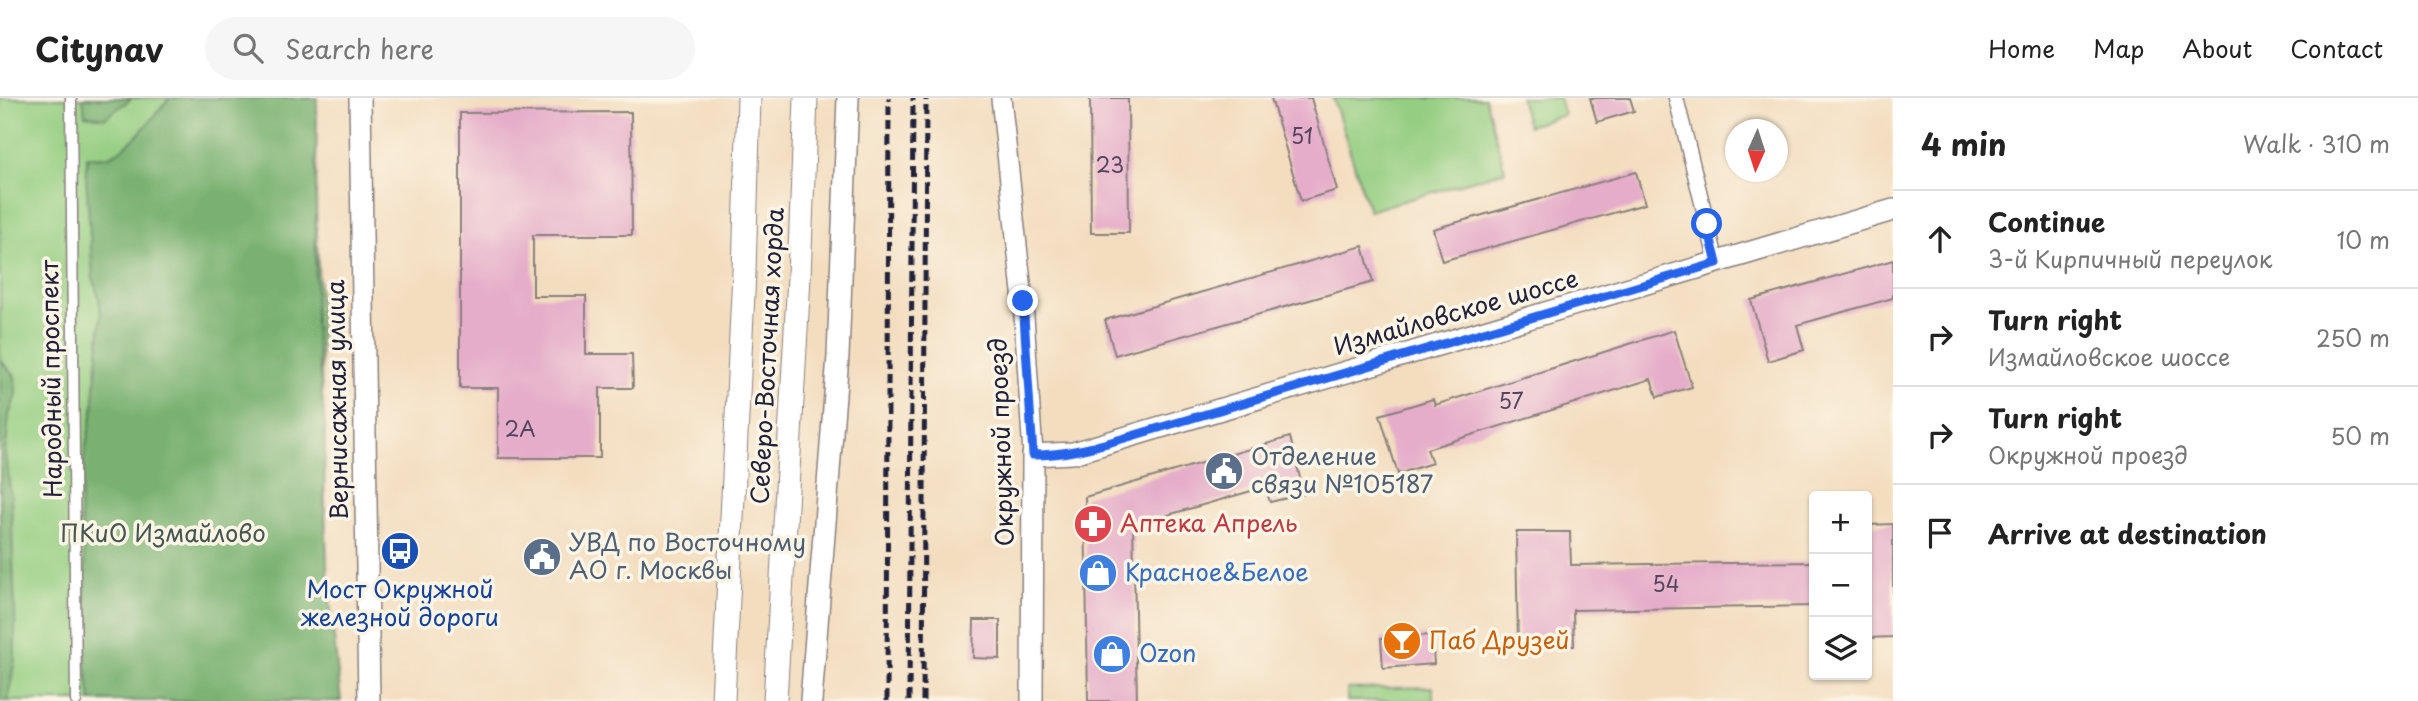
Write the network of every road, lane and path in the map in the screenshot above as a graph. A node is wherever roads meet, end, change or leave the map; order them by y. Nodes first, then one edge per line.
1 (71, 98) edge
2 (360, 98) edge
3 (749, 98) edge
4 (806, 98) edge
5 (848, 98) edge
6 (1001, 98) edge
7 (1676, 98) edge
8 (1893, 210) edge
9 (1717, 263) junction
10 (1033, 455) junction
11 (76, 701) edge
12 (369, 701) edge
13 (723, 701) edge
14 (775, 701) edge
15 (811, 701) edge
16 (1032, 701) edge

1 - 11 street, Народный проспект
2 - 12 main road, Вернисажная улица
3 - 13 main road, Северо-Восточная хорда
4 - 14 main road, Северо-Восточная хорда
5 - 15 main road
6 - 10 street, Окружной проезд
7 - 9 street
8 - 9 main road, Измайловское шоссе
9 - 10 main road, Измайловское шоссе
10 - 16 main road, Окружной проезд

